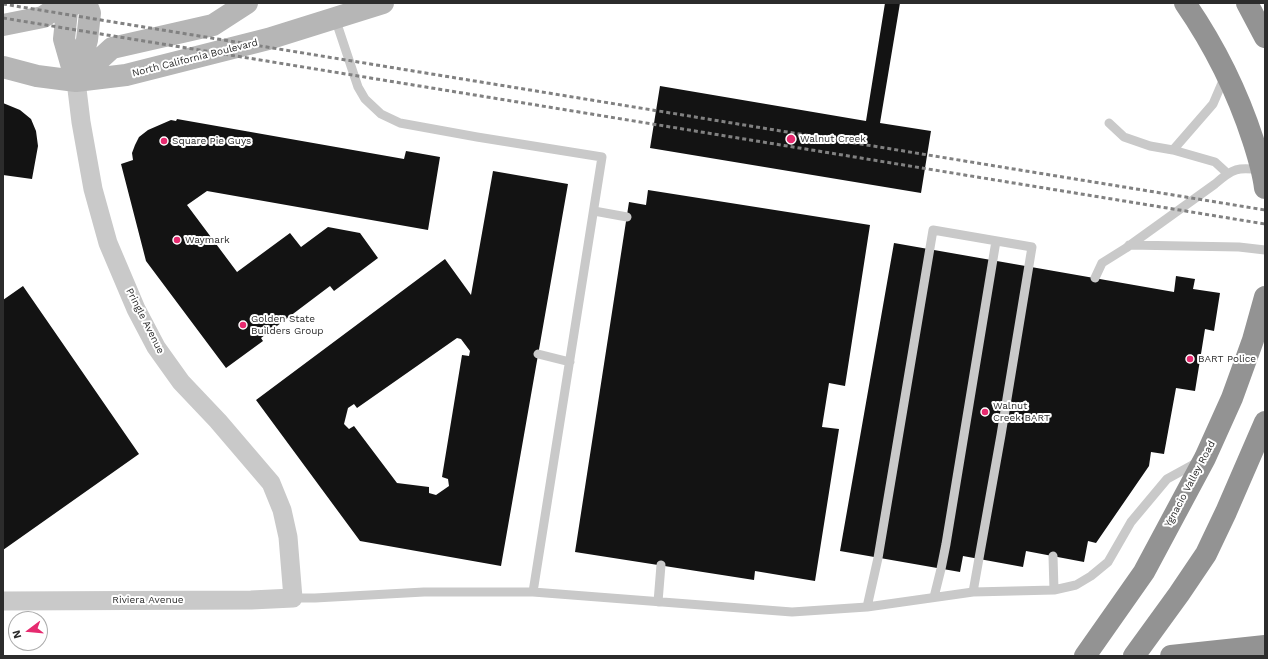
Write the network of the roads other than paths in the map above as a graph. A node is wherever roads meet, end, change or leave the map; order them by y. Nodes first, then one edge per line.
1 (64, 3) edge
2 (73, 3) edge
3 (86, 3) edge
4 (247, 3) edge
5 (383, 3) edge
6 (1185, 3) edge
7 (1247, 3) edge
8 (335, 18) junction
9 (3, 25) edge
10 (1265, 37) edge
11 (3, 67) edge
12 (1227, 73) junction
13 (76, 81) junction
14 (1109, 123) dead end
15 (1174, 150) junction
16 (1228, 173) junction
17 (1264, 176) edge
18 (594, 211) junction
19 (627, 217) dead end
20 (996, 241) junction
21 (1129, 245) junction
22 (1265, 250) edge
23 (1095, 278) dead end
24 (1265, 297) edge
25 (538, 354) dead end
26 (570, 362) junction
27 (1265, 422) edge
28 (1205, 458) junction
29 (1053, 556) dead end
30 (660, 565) dead end
31 (1054, 590) junction
32 (533, 592) junction
33 (973, 592) junction
34 (934, 597) junction
35 (293, 598) junction
36 (3, 601) edge
37 (658, 602) junction
38 (867, 607) junction
39 (1265, 646) edge
40 (1085, 656) edge
41 (1134, 656) edge
42 (1171, 656) edge

1 - 9 main road
2 - 13 main road, Pringle Avenue
3 - 13 main road, Pringle Avenue
4 - 13 main road
5 - 8 main road, North California Boulevard
6 - 12 highway
7 - 10 highway
8 - 13 main road, North California Boulevard
8 - 18 lane
11 - 13 main road, North California Boulevard
12 - 15 lane
12 - 17 highway
13 - 35 street, Pringle Avenue
14 - 15 lane
15 - 16 lane
16 - 17 lane
16 - 21 lane
18 - 19 lane
18 - 26 lane
20 - 33 lane
20 - 34 lane
20 - 38 lane
21 - 22 lane
21 - 23 lane
24 - 28 highway, Ygnacio Valley Road
25 - 26 lane
26 - 32 lane
27 - 41 highway
28 - 31 lane
28 - 40 highway, Ygnacio Valley Road
29 - 31 lane
30 - 37 lane
31 - 33 lane
32 - 35 lane
32 - 37 lane
33 - 34 lane
34 - 38 lane
35 - 36 street, Riviera Avenue
37 - 38 lane
39 - 42 highway

